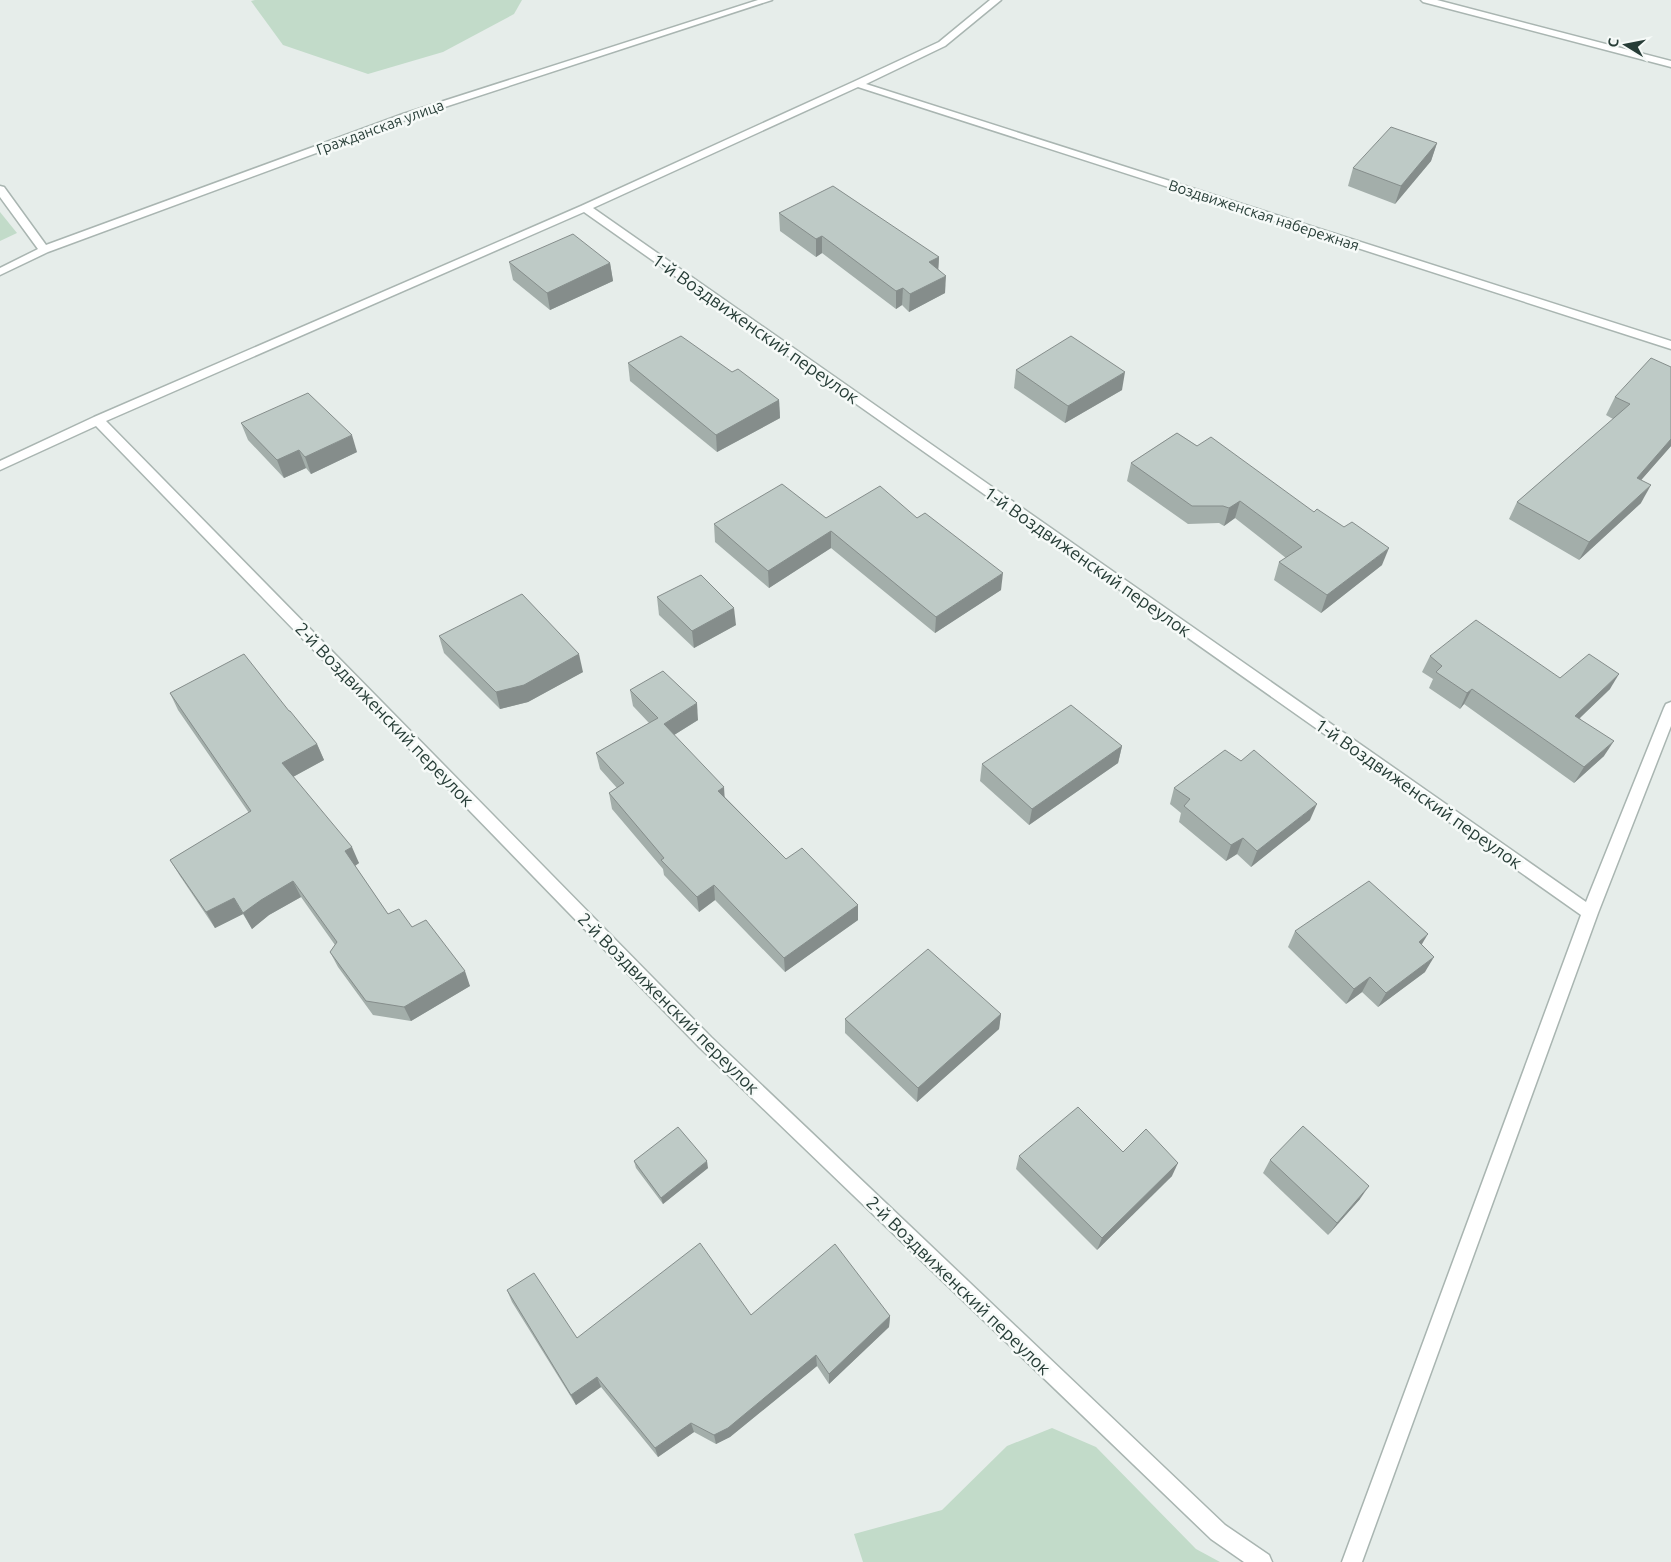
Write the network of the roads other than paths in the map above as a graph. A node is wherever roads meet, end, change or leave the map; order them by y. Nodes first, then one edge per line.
1 (767, 0) edge
2 (996, 0) edge
3 (1426, 0) edge
4 (1671, 64) edge
5 (857, 84) junction
6 (0, 189) edge
7 (586, 208) junction
8 (44, 250) junction
9 (0, 272) edge
10 (1671, 345) edge
11 (98, 420) junction
12 (0, 466) edge
13 (1671, 708) edge
14 (1590, 913) junction
15 (1262, 1562) edge
16 (1352, 1562) edge

1 - 8 street, Гражданская улица
2 - 5 street
3 - 4 street
5 - 7 street
5 - 10 street, Воздвиженская набережная
6 - 8 street
7 - 11 street
7 - 14 street, 1-й Воздвиженский переулок
8 - 9 street, Гражданская улица
11 - 12 street
11 - 15 street, 2-й Воздвиженский переулок
13 - 14 street
14 - 16 street

